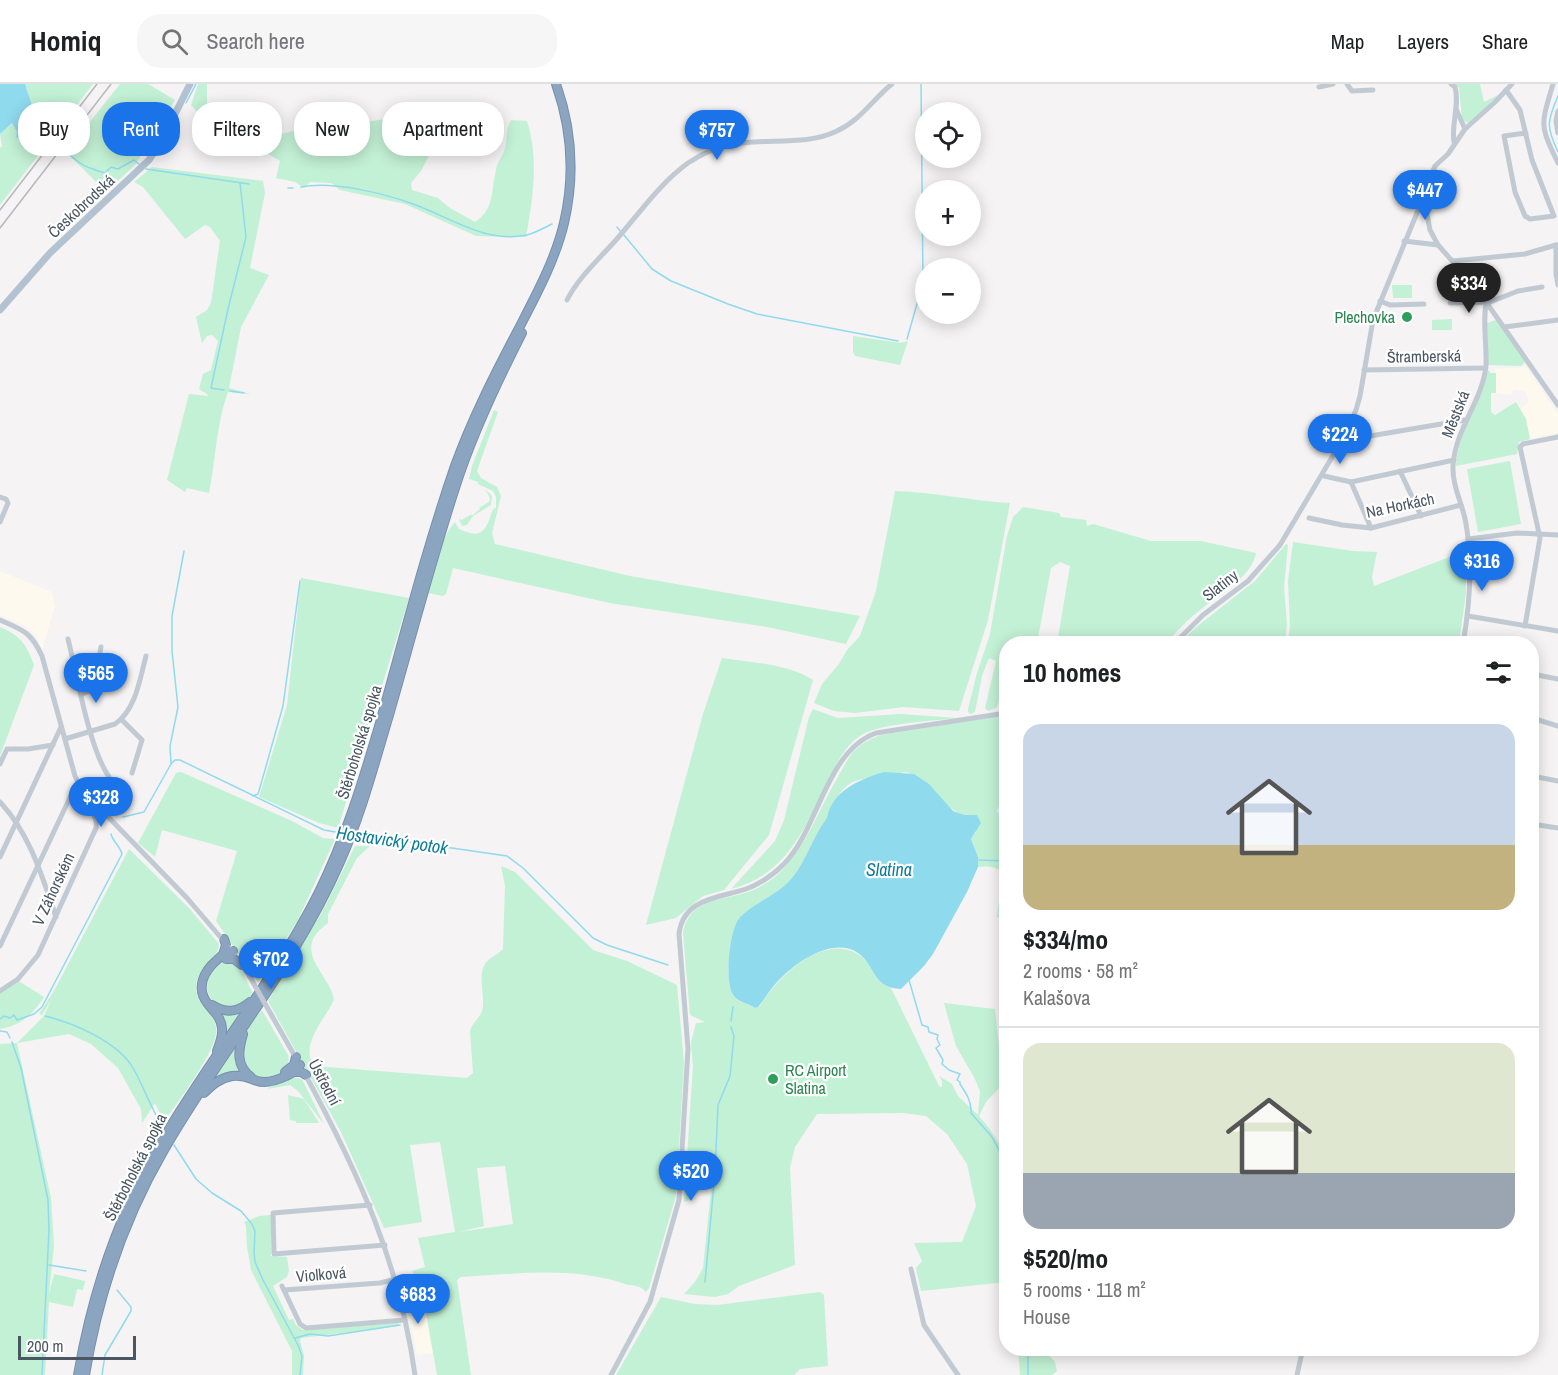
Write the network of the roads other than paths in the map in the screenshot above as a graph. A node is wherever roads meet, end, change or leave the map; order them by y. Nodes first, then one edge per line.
1 (190, 84) edge
2 (556, 84) edge
3 (562, 84) edge
4 (892, 84) edge
5 (1333, 84) edge
6 (1347, 84) edge
7 (1451, 84) edge
8 (1512, 84) edge
9 (1552, 84) edge
10 (1319, 87) dead end
11 (1373, 90) dead end
12 (1506, 90) junction
13 (564, 100) junction
14 (1456, 109) junction
15 (1558, 111) edge
16 (1465, 129) junction
17 (1526, 133) junction
18 (1558, 133) edge
19 (1454, 142) junction
20 (1558, 163) edge
21 (1426, 191) junction
22 (1404, 241) junction
23 (1557, 245) edge
24 (1438, 246) junction
25 (1453, 261) junction
26 (1558, 285) edge
27 (1542, 287) dead end
28 (567, 300) dead end
29 (1380, 301) junction
30 (1486, 302) junction
31 (1450, 303) dead end
32 (1424, 304) dead end
33 (0, 310) edge
34 (1558, 320) edge
35 (1504, 327) junction
36 (1485, 368) junction
37 (1364, 370) junction
38 (1558, 405) edge
39 (1465, 420) junction
40 (1370, 436) dead end
41 (1558, 437) edge
42 (1454, 460) junction
43 (1400, 471) junction
44 (1324, 476) dead end
45 (1351, 482) junction
46 (3, 498) edge
47 (1461, 505) junction
48 (1421, 516) junction
49 (1309, 518) dead end
50 (0, 522) edge
51 (1371, 528) junction
52 (1540, 534) junction
53 (1558, 535) edge
54 (1468, 540) junction
55 (1468, 616) junction
56 (0, 620) edge
57 (1525, 626) junction
58 (1558, 631) edge
59 (1182, 636) edge
60 (1464, 636) edge
61 (68, 639) dead end
62 (101, 647) dead end
63 (146, 656) dead end
64 (1539, 675) edge
65 (1558, 679) edge
66 (82, 694) junction
67 (999, 714) edge
68 (122, 720) junction
69 (1539, 720) edge
70 (1558, 726) edge
71 (61, 727) junction
72 (91, 732) junction
73 (65, 739) junction
74 (53, 745) junction
75 (0, 764) edge
76 (132, 773) dead end
77 (109, 777) dead end
78 (1539, 777) edge
79 (1558, 781) edge
80 (78, 782) junction
81 (74, 790) junction
82 (0, 802) edge
83 (17, 821) junction
84 (1539, 825) edge
85 (1558, 828) edge
86 (346, 840) junction
87 (0, 856) edge
88 (38, 864) junction
89 (56, 916) junction
90 (224, 939) junction
91 (0, 946) edge
92 (233, 951) junction
93 (225, 957) junction
94 (242, 965) junction
95 (263, 987) junction
96 (0, 991) edge
97 (250, 1019) junction
98 (296, 1057) joint
99 (210, 1065) junction
100 (296, 1068) junction
101 (306, 1075) joint
102 (192, 1104) junction
103 (370, 1205) junction
104 (385, 1245) junction
105 (911, 1269) dead end
106 (396, 1279) junction
107 (405, 1320) junction
108 (1301, 1356) edge
109 (78, 1375) edge
110 (85, 1375) edge
111 (415, 1375) edge
112 (611, 1375) edge
113 (958, 1375) edge
114 (1297, 1375) edge

1 - 33 main road, Českobrodská
2 - 13 highway, Štěrboholská spojka
3 - 13 highway, Štěrboholská spojka
4 - 28 street
5 - 10 street
6 - 11 street
7 - 14 street
8 - 12 street, Slatiny
9 - 20 street
12 - 16 street, Slatiny
12 - 17 street
13 - 86 highway, Štěrboholská spojka
14 - 16 street
14 - 19 street
15 - 18 street
16 - 19 street, Slatiny
17 - 17 street
19 - 21 street, Slatiny
21 - 22 street, Slatiny
21 - 24 street
22 - 24 street
22 - 29 street, Slatiny
23 - 25 street
23 - 26 street
24 - 25 street
25 - 30 street
27 - 30 street
29 - 32 street
29 - 37 street, Slatiny
30 - 31 street
30 - 35 street
30 - 36 street, Městská
34 - 35 street
35 - 38 street
36 - 37 street, Štramberská
36 - 39 street, Městská
37 - 59 street, Slatiny
39 - 40 street
39 - 42 street, Městská
41 - 52 street
42 - 43 street
42 - 47 street, Městská
43 - 45 street
43 - 48 street
44 - 45 street
45 - 51 street
46 - 50 street
47 - 48 street, Na Horkách
47 - 54 street, Městská
48 - 51 street, Na Horkách
49 - 51 street, Na Horkách
52 - 53 street
52 - 54 street
52 - 57 street
54 - 55 street, Městská
55 - 57 street
55 - 60 street, Městská
56 - 71 street, Ústřední
57 - 58 street
61 - 66 street
62 - 66 street
63 - 68 street
64 - 65 street
66 - 72 street
67 - 112 street
68 - 72 street
68 - 76 street
69 - 70 street
71 - 73 street, Ústřední
71 - 74 street
72 - 73 street
72 - 77 street
73 - 80 street, Ústřední
74 - 75 street
74 - 83 street
78 - 79 street
80 - 81 street
80 - 90 street, Ústřední
81 - 88 street
81 - 89 street, V Záhorském
82 - 83 street
83 - 87 street
83 - 88 street
84 - 85 street
86 - 95 highway, Štěrboholská spojka
86 - 97 highway, Štěrboholská spojka
88 - 89 street
88 - 91 street
89 - 96 street, V Záhorském
90 - 92 street, Ústřední
90 - 93 highway
92 - 93 highway
92 - 94 street, Ústřední
93 - 94 highway
93 - 95 highway
93 - 99 highway
94 - 98 street, Ústřední, bridge
95 - 99 highway, Štěrboholská spojka
97 - 100 highway
97 - 102 highway, Štěrboholská spojka
98 - 100 highway
99 - 109 highway, Štěrboholská spojka
100 - 101 highway
100 - 102 highway
101 - 103 street, Ústřední
102 - 110 highway, Štěrboholská spojka
103 - 104 street, Ústřední
103 - 104 street
104 - 106 street, Ústřední
105 - 113 street
106 - 107 street, Ústřední
106 - 107 street, Violková
107 - 111 street, Ústřední
108 - 114 street

